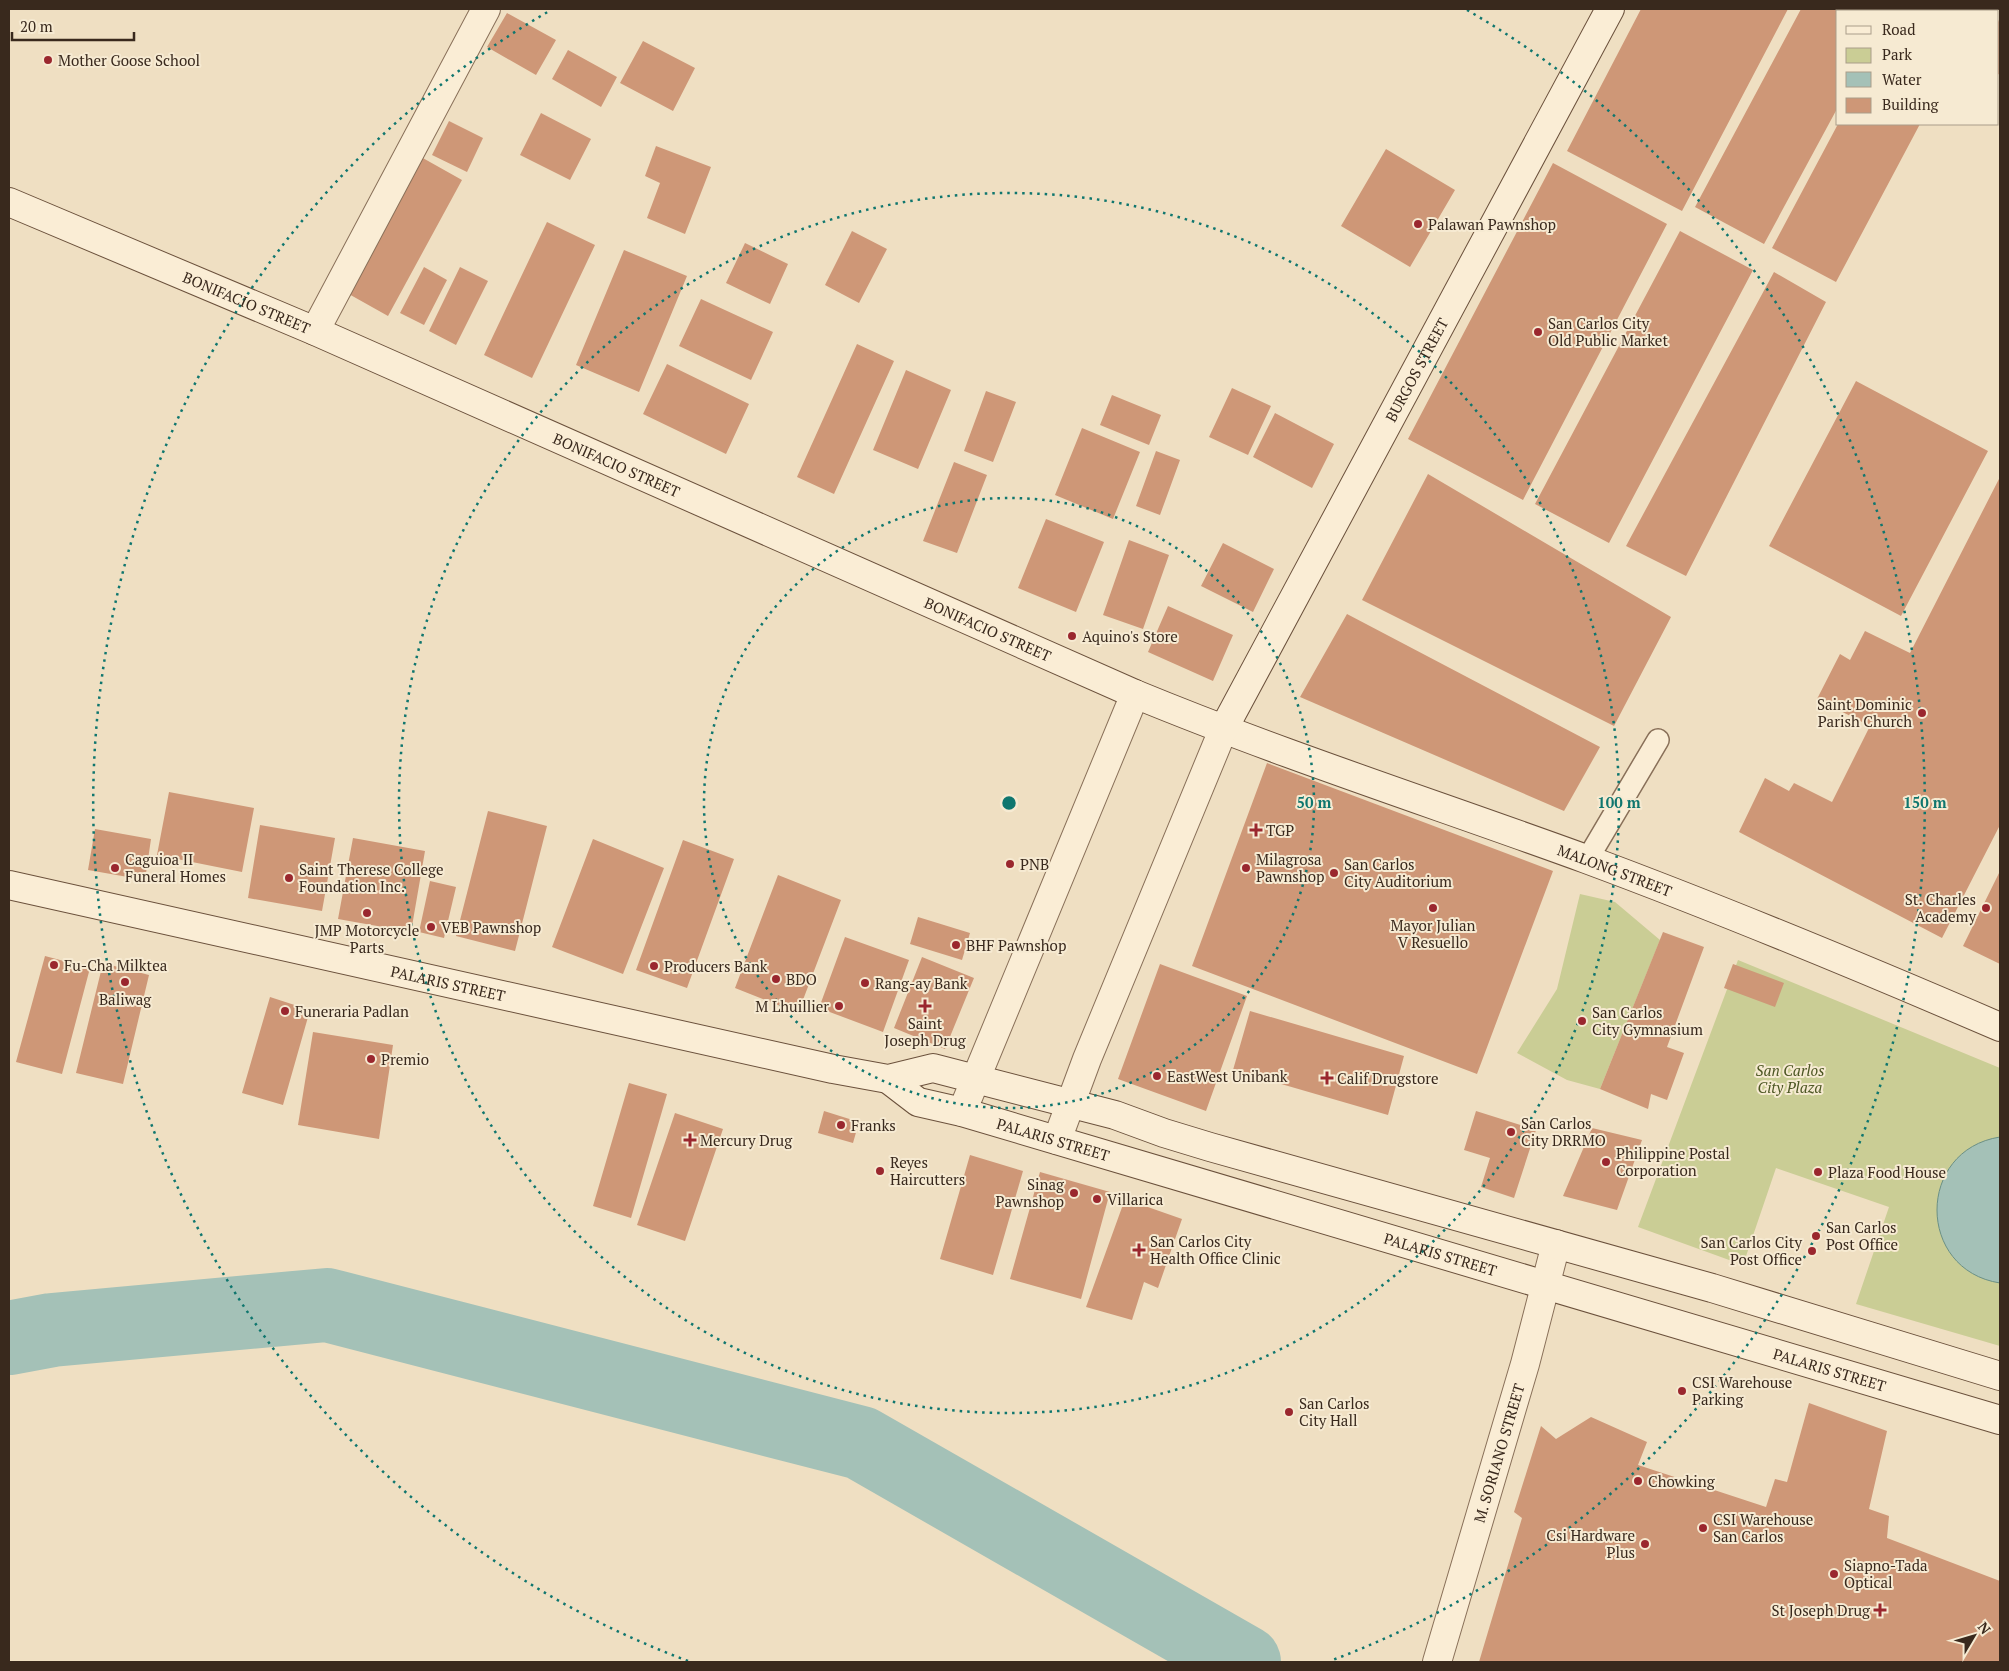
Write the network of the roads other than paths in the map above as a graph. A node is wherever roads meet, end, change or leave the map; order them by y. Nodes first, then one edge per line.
1 (486, 9) edge
2 (1610, 9) edge
3 (9, 202) edge
4 (315, 331) junction
5 (1135, 694) junction
6 (1223, 730) junction
7 (1658, 740) dead end
8 (1587, 860) junction
9 (9, 885) edge
10 (2000, 1027) edge
11 (975, 1077) junction
12 (888, 1079) junction
13 (1070, 1103) junction
14 (962, 1112) junction
15 (1057, 1140) junction
16 (1556, 1244) junction
17 (1546, 1284) junction
18 (2000, 1376) edge
19 (2000, 1420) edge
20 (1437, 1662) edge

1 - 4 street
2 - 6 street, BURGOS STREET
3 - 4 street, BONIFACIO STREET
4 - 5 street, BONIFACIO STREET
5 - 6 street, BONIFACIO STREET
5 - 11 street
6 - 8 street, MALONG STREET
6 - 13 street, BURGOS STREET
7 - 8 lane
8 - 10 street, MALONG STREET
9 - 12 street, PALARIS STREET
11 - 12 street, PALARIS STREET
11 - 13 street, PALARIS STREET
11 - 14 street
12 - 14 street, PALARIS STREET
13 - 15 street, BURGOS STREET
13 - 16 street, PALARIS STREET
14 - 15 street, PALARIS STREET
15 - 17 street, PALARIS STREET
16 - 17 street, M. SORIANO STREET
16 - 18 street, PALARIS STREET
17 - 19 street, PALARIS STREET
17 - 20 street, M. SORIANO STREET

